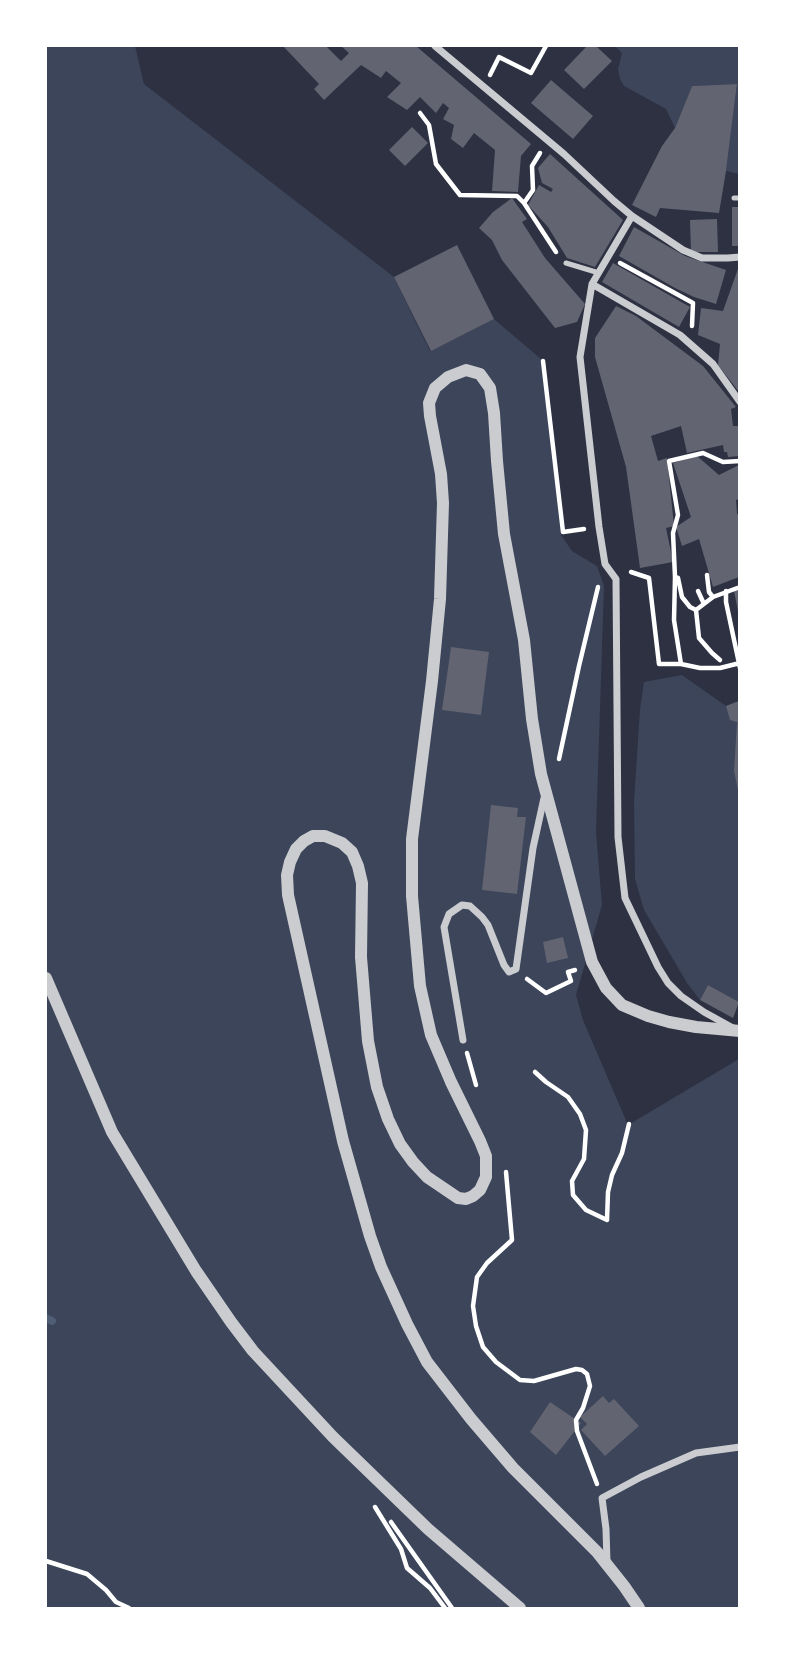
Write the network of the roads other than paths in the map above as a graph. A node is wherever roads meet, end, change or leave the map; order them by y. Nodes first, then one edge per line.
1 (435, 46) edge
2 (632, 216) junction
3 (740, 257) edge
4 (566, 263) dead end
5 (599, 273) junction
6 (592, 284) junction
7 (740, 402) edge
8 (545, 794) junction
9 (46, 978) edge
10 (739, 1031) edge
11 (463, 1040) road end
12 (740, 1447) edge
13 (607, 1563) junction
14 (520, 1608) edge
15 (639, 1608) edge

1 - 2 street
2 - 3 street
2 - 5 street
4 - 5 lane
5 - 6 street
6 - 7 street
6 - 10 street
8 - 10 street
8 - 11 street
8 - 13 street
9 - 14 street
12 - 13 street
13 - 15 street

